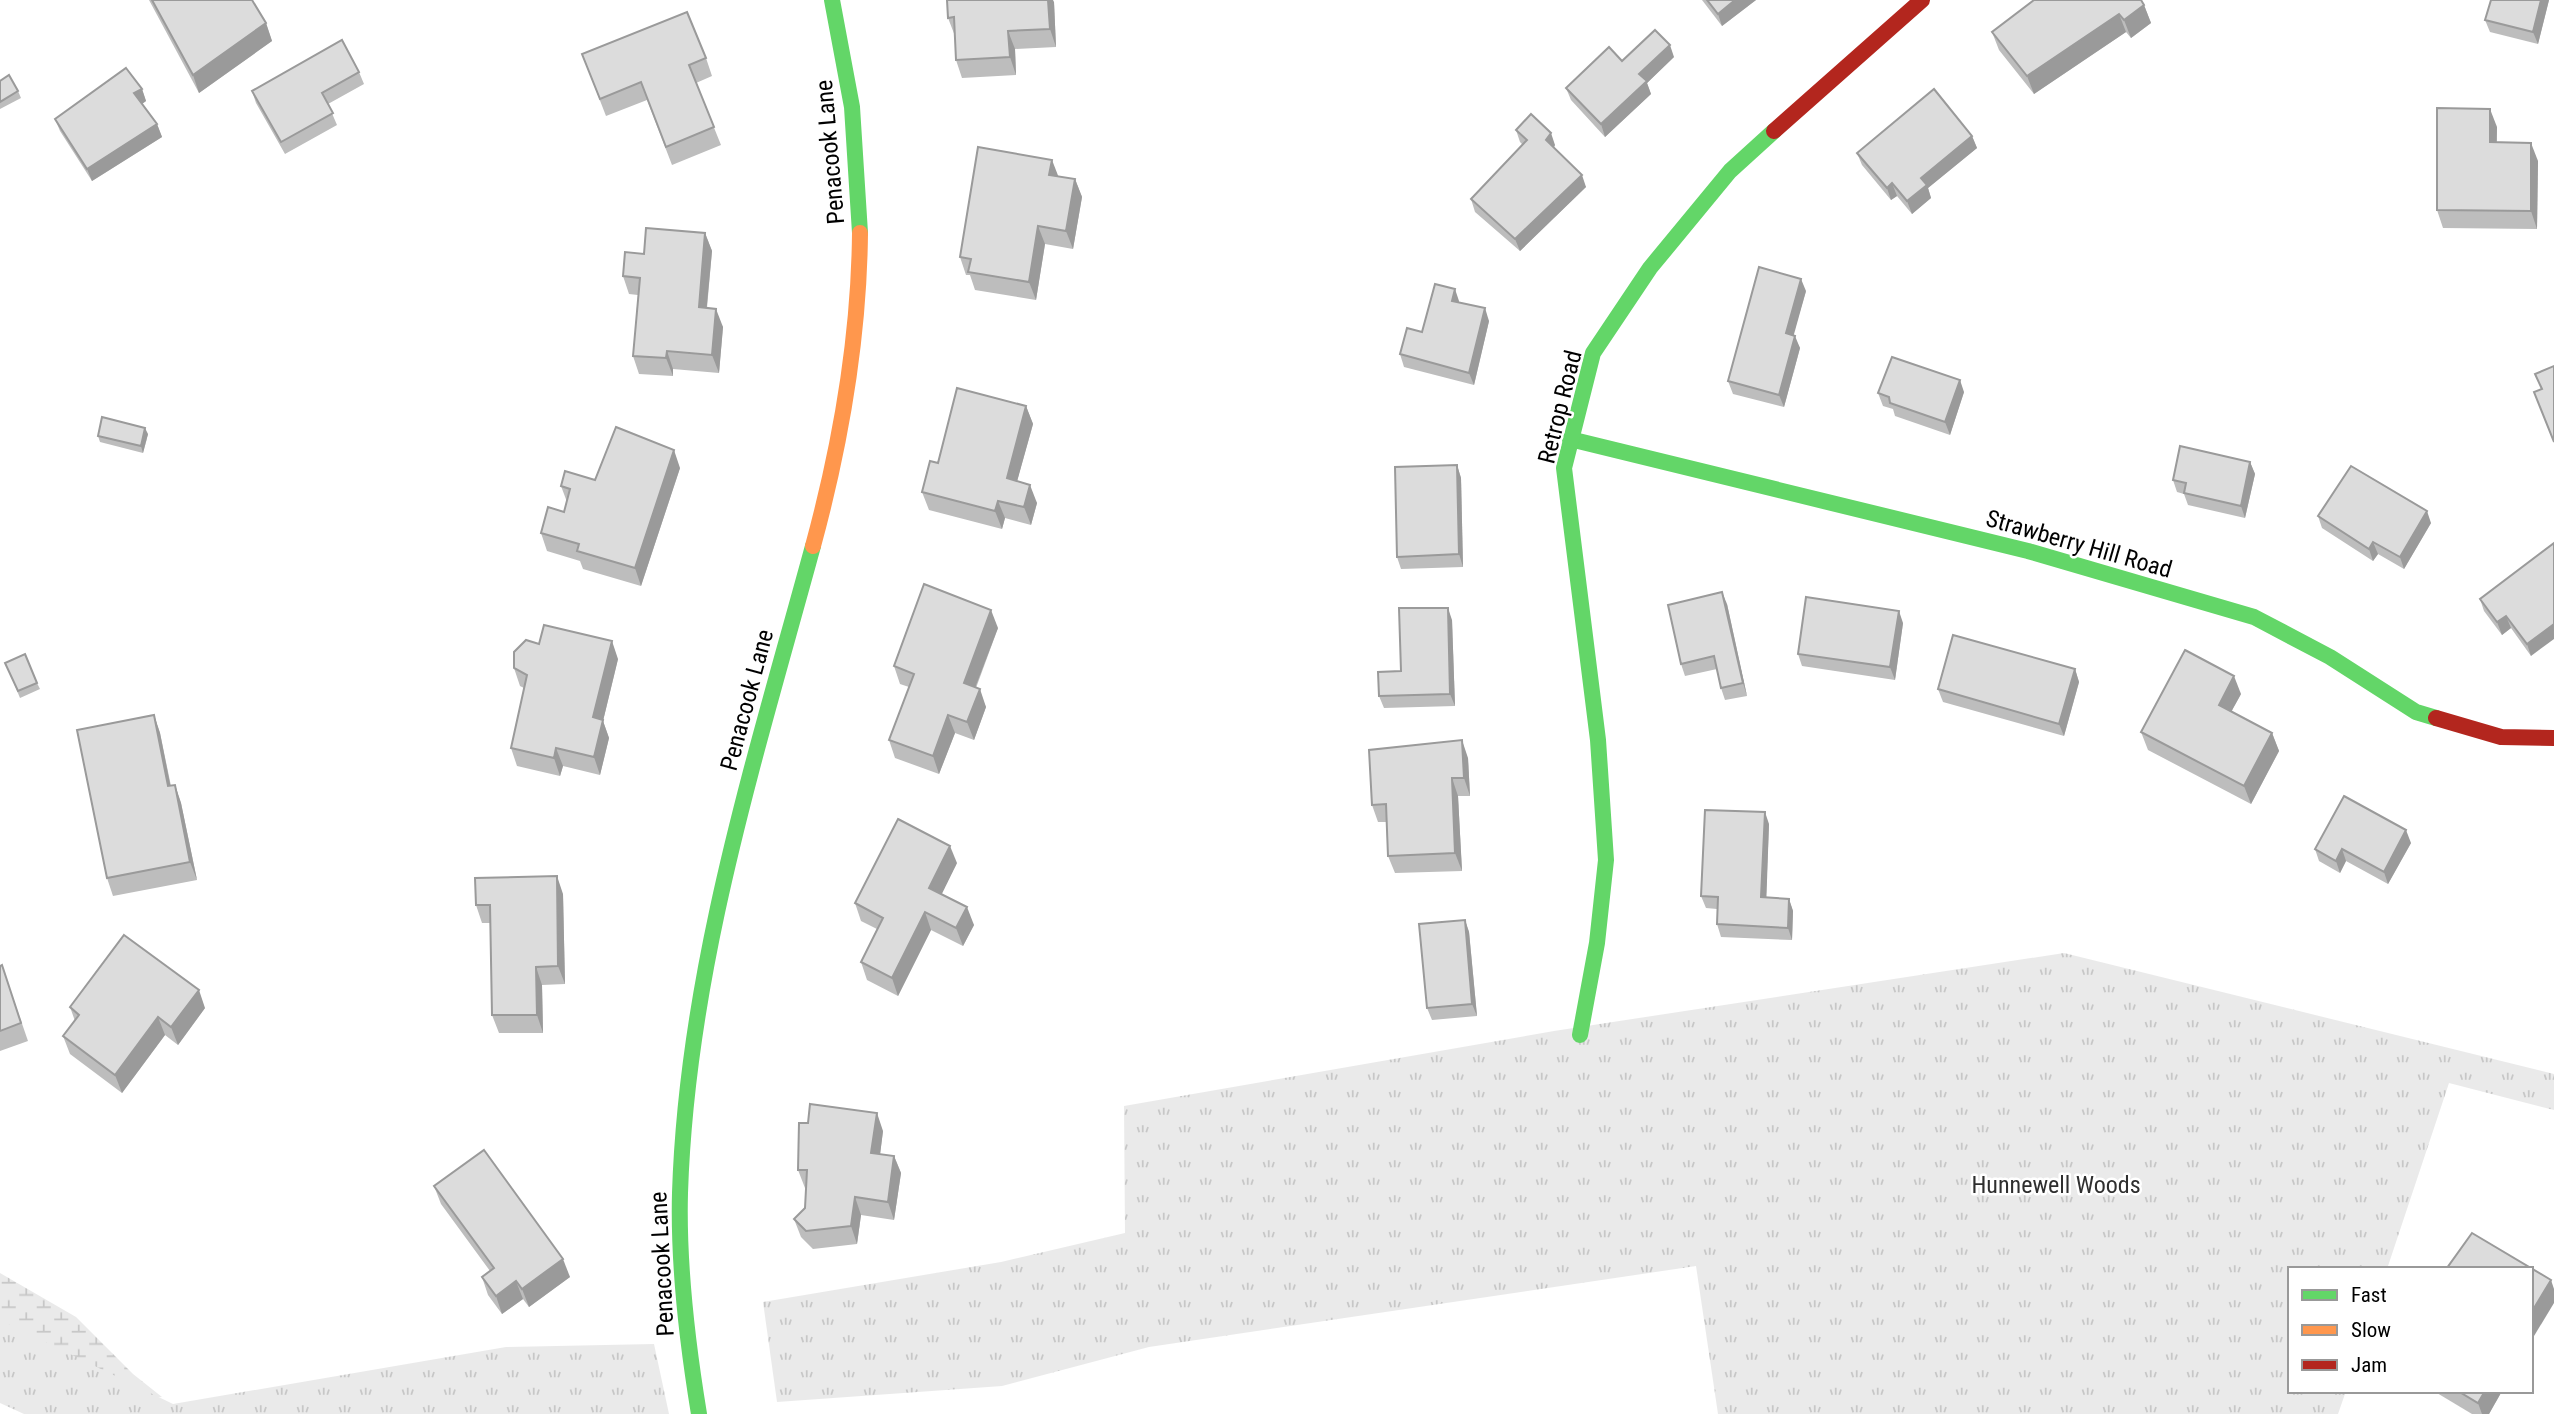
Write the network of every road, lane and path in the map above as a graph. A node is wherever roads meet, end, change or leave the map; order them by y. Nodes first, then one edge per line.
1 (832, 0) edge
2 (1922, 0) edge
3 (1570, 439) junction
4 (2554, 738) edge
5 (1580, 1035) dead end
6 (699, 1414) edge

1 - 6 street, Penacook Lane
2 - 3 street, Retrop Road
3 - 4 street, Strawberry Hill Road
3 - 5 street, Retrop Road

